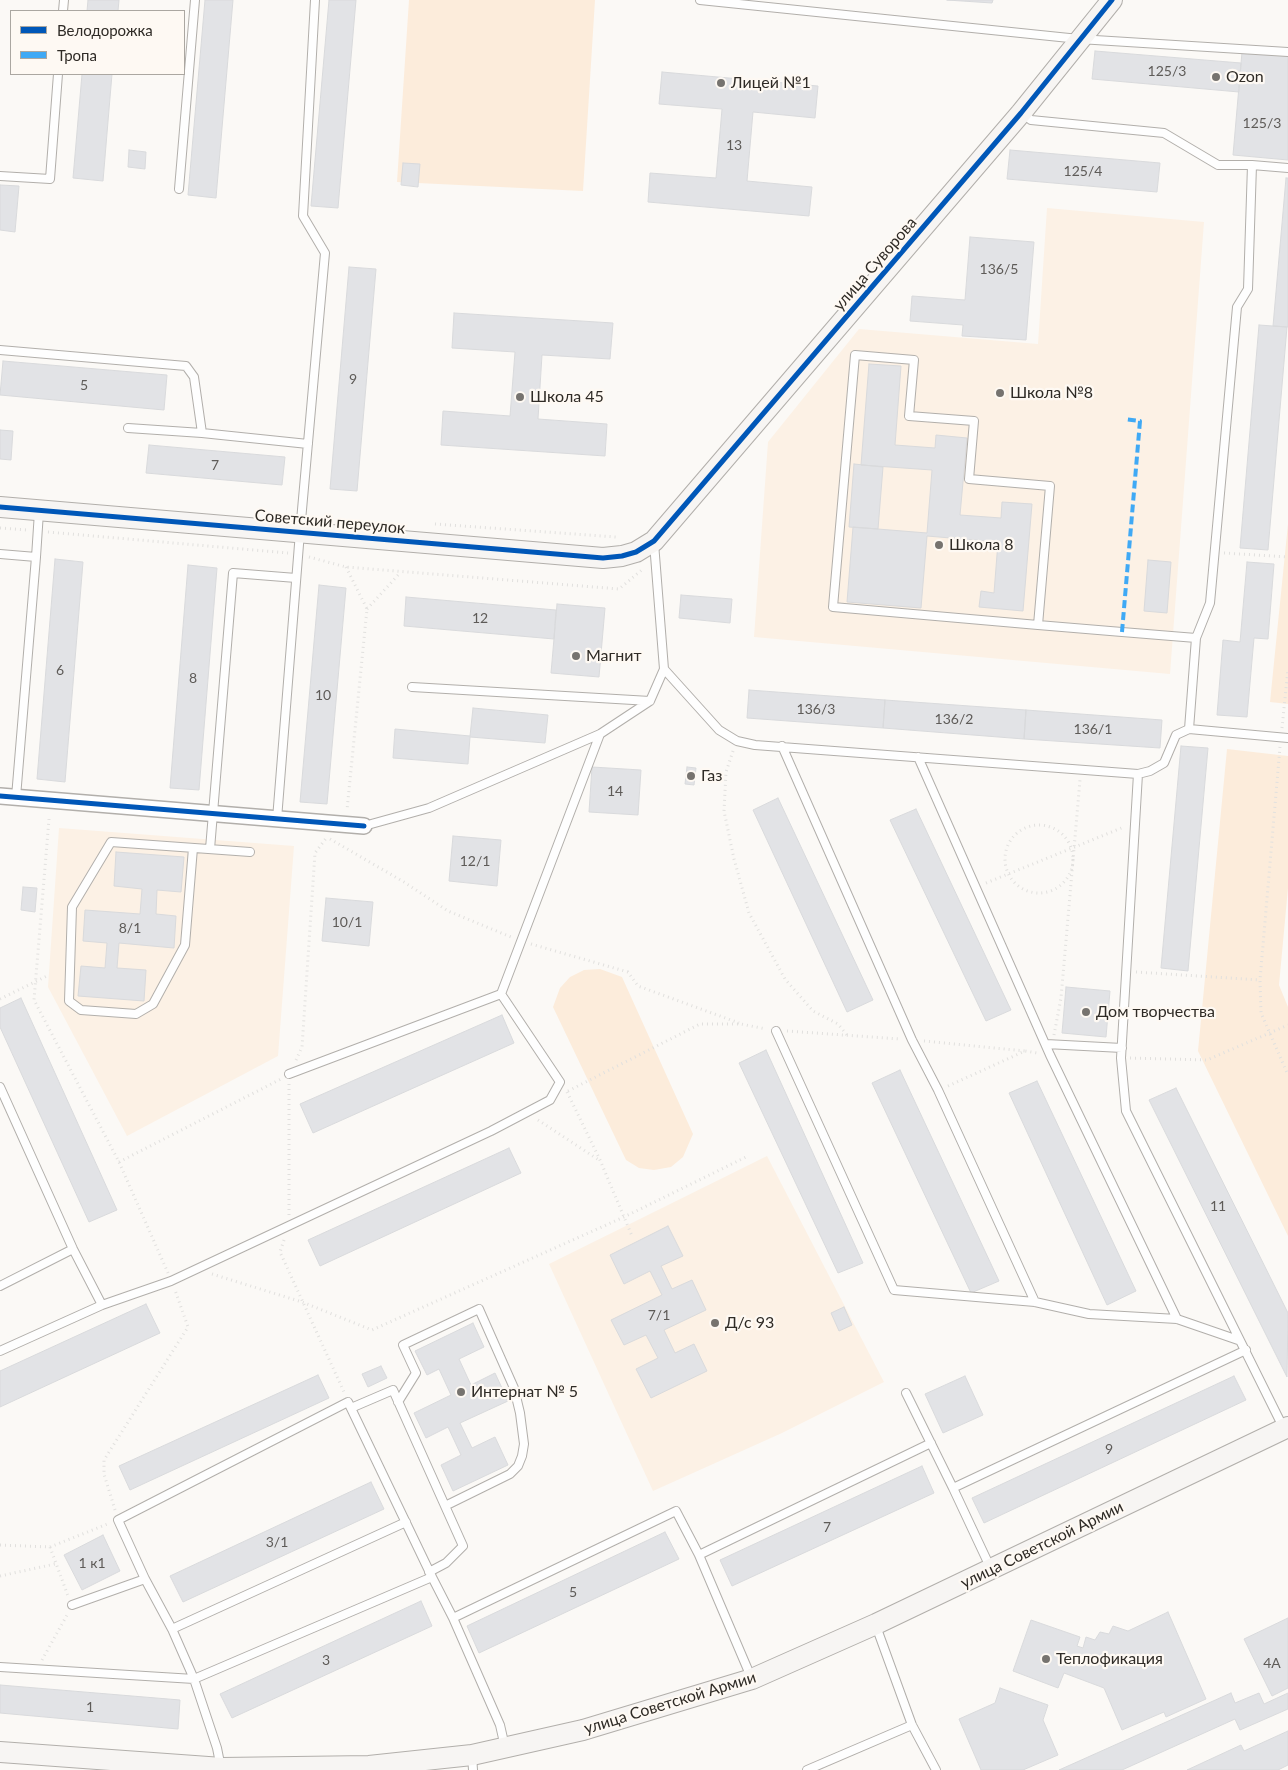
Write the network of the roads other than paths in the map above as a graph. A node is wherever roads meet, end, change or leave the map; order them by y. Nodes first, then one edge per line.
1 (195, 0) edge
2 (315, 0) edge
3 (700, 0) edge
4 (1112, 0) edge
5 (1080, 39) junction
6 (1288, 52) edge
7 (58, 75) edge
8 (1022, 113) junction
9 (1252, 165) junction
10 (1288, 168) edge
11 (0, 176) edge
12 (179, 189) dead end
13 (0, 350) edge
14 (128, 428) dead end
15 (202, 433) junction
16 (308, 444) junction
17 (0, 507) edge
18 (40, 510) junction
19 (300, 532) junction
20 (654, 550) junction
21 (0, 554) edge
22 (36, 557) junction
23 (296, 578) junction
24 (1038, 625) junction
25 (1196, 638) junction
26 (664, 669) junction
27 (412, 687) dead end
28 (650, 701) junction
29 (1188, 729) junction
30 (600, 734) junction
31 (1284, 738) edge
32 (782, 746) junction
33 (918, 757) junction
34 (1138, 774) junction
35 (0, 796) edge
36 (16, 797) junction
37 (212, 813) junction
38 (278, 819) junction
39 (364, 826) joint
40 (193, 848) junction
41 (210, 849) junction
42 (250, 852) dead end
43 (501, 994) junction
44 (776, 1030) dead end
45 (1049, 1044) junction
46 (1122, 1048) junction
47 (289, 1074) road end
48 (0, 1087) edge
49 (74, 1249) junction
50 (0, 1286) edge
51 (1036, 1302) junction
52 (102, 1305) junction
53 (1177, 1319) junction
54 (1238, 1340) junction
55 (1246, 1350) junction
56 (0, 1351) edge
57 (906, 1393) dead end
58 (398, 1402) junction
59 (350, 1405) junction
60 (1287, 1431) edge
61 (930, 1443) junction
62 (953, 1488) junction
63 (445, 1506) junction
64 (406, 1522) junction
65 (699, 1555) junction
66 (991, 1569) junction
67 (430, 1574) junction
68 (145, 1579) junction
69 (72, 1605) road end
70 (452, 1618) junction
71 (876, 1624) junction
72 (172, 1629) junction
73 (0, 1667) edge
74 (194, 1679) junction
75 (752, 1679) junction
76 (912, 1725) junction
77 (505, 1748) junction
78 (0, 1752) edge
79 (472, 1763) edge
80 (139, 1766) edge
81 (222, 1768) junction
82 (807, 1770) edge
83 (936, 1770) edge

1 - 12 lane
2 - 16 lane
3 - 5 lane
4 - 5 street, улица Суворова
5 - 6 lane
5 - 8 street, улица Суворова
7 - 11 lane
8 - 9 lane
8 - 20 street, улица Суворова
9 - 10 lane
9 - 25 lane
13 - 15 lane
14 - 15 lane
15 - 16 lane
16 - 19 lane
17 - 18 street, Советский переулок
18 - 19 street, Советский переулок
18 - 22 lane
19 - 20 street, Советский переулок
19 - 23 lane
20 - 26 lane
21 - 22 lane
22 - 36 lane
23 - 37 lane
23 - 38 lane
24 - 24 lane
24 - 25 lane
25 - 29 lane
26 - 28 lane
26 - 32 lane
27 - 28 lane
28 - 30 lane
29 - 31 lane
29 - 34 lane
30 - 39 lane
30 - 43 lane
32 - 33 lane
32 - 51 lane
33 - 34 lane
33 - 45 lane
34 - 46 lane
35 - 36 street
36 - 37 street
37 - 38 street
37 - 41 lane
38 - 39 street
40 - 40 lane
40 - 41 lane
41 - 42 lane
43 - 47 lane
43 - 52 lane
44 - 51 lane
45 - 46 lane
45 - 53 lane
46 - 54 lane
48 - 49 lane
49 - 50 lane
49 - 52 lane
51 - 53 lane
52 - 56 lane
53 - 54 lane
54 - 55 lane
55 - 60 lane
55 - 62 lane
57 - 61 lane
58 - 59 lane
58 - 63 lane
58 - 63 lane
59 - 64 lane
59 - 68 lane
60 - 66 street, улица Советской Армии
61 - 62 lane
61 - 65 lane
62 - 66 lane
63 - 67 lane
64 - 67 lane
64 - 72 lane
65 - 70 lane
65 - 75 lane
66 - 71 street, улица Советской Армии
67 - 70 lane
67 - 74 lane
68 - 69 lane
68 - 72 lane
70 - 77 lane
71 - 75 street, улица Советской Армии
71 - 76 lane
72 - 74 lane
73 - 74 lane
74 - 81 lane
75 - 77 street, улица Советской Армии
76 - 82 lane
76 - 83 lane
77 - 79 street, улица Советской Армии
78 - 80 street, улица Советской Армии
79 - 81 street, улица Советской Армии
80 - 81 street, улица Советской Армии

